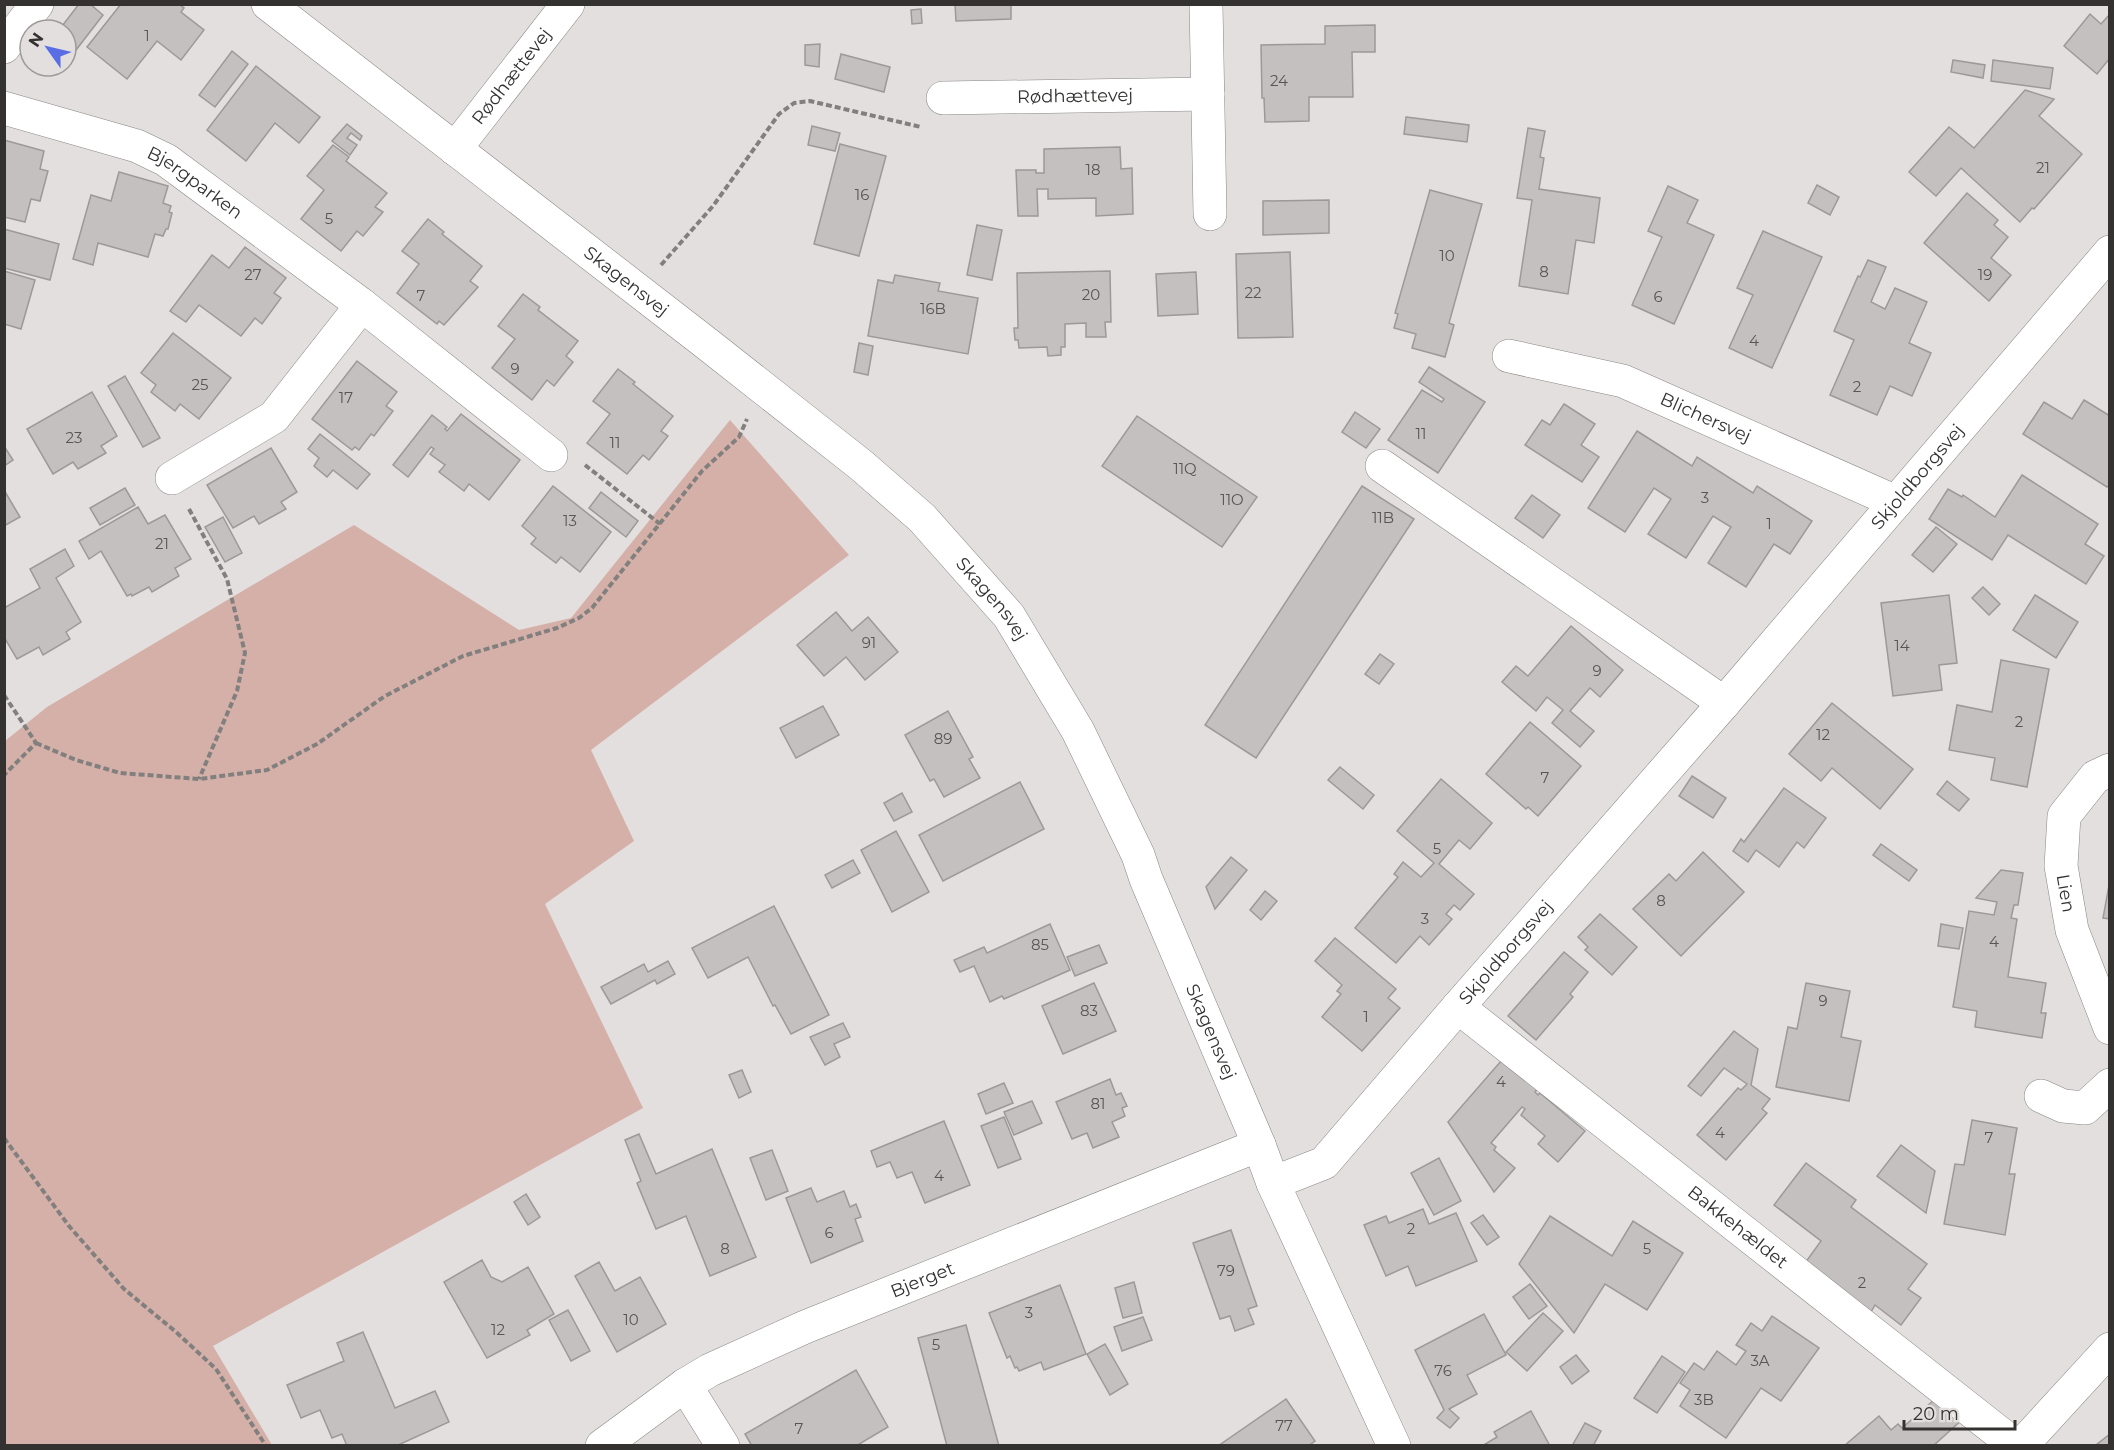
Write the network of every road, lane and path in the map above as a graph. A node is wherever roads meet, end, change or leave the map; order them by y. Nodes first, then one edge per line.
1 (37, 4) edge
2 (268, 4) edge
3 (568, 4) edge
4 (1206, 4) edge
5 (4, 47) edge
6 (1208, 94) junction
7 (943, 98) joint
8 (4, 108) edge
9 (455, 149) junction
10 (1210, 214) dead end
11 (2109, 252) edge
12 (638, 290) junction
13 (362, 305) junction
14 (1509, 356) dead end
15 (765, 391) junction
16 (551, 455) joint
17 (1382, 465) dead end
18 (172, 478) joint
19 (1896, 502) junction
20 (660, 524) junction
21 (4, 695) edge
22 (1725, 703) junction
23 (36, 742) junction
24 (2109, 770) edge
25 (4, 775) edge
26 (199, 779) junction
27 (1458, 1007) junction
28 (2109, 1028) edge
29 (2109, 1085) edge
30 (2041, 1096) dead end
31 (4, 1138) edge
32 (1259, 1145) junction
33 (1273, 1183) junction
34 (2109, 1349) edge
35 (685, 1385) junction
36 (266, 1446) edge
37 (602, 1446) edge
38 (723, 1446) edge
39 (1394, 1446) edge
40 (2016, 1446) edge
41 (2021, 1446) edge

1 - 5 street
2 - 9 street, Skagensvej
3 - 9 street, Rødhættevej
4 - 6 street
6 - 7 street, Rødhættevej
6 - 10 street
7 - 12 path
8 - 13 street, Bjergparken
9 - 12 street, Skagensvej
11 - 19 street, Skjoldborgsvej
12 - 15 street, Skagensvej
13 - 16 street, Bjergparken
13 - 18 street
14 - 19 street, Blichersvej
15 - 20 path
15 - 32 street, Skagensvej
16 - 20 path
17 - 22 street
18 - 26 path
19 - 22 street, Skjoldborgsvej
20 - 26 path
21 - 23 path
22 - 27 street, Skjoldborgsvej
23 - 25 path
23 - 26 path
24 - 28 street, Lien
27 - 33 street, Skjoldborgsvej
27 - 40 street, Bakkehældet
29 - 30 street
31 - 36 path
32 - 33 street, Skagensvej
32 - 35 street, Bjerget
33 - 39 street, Skagensvej
34 - 41 street
35 - 37 street, Bjerget
35 - 38 street

